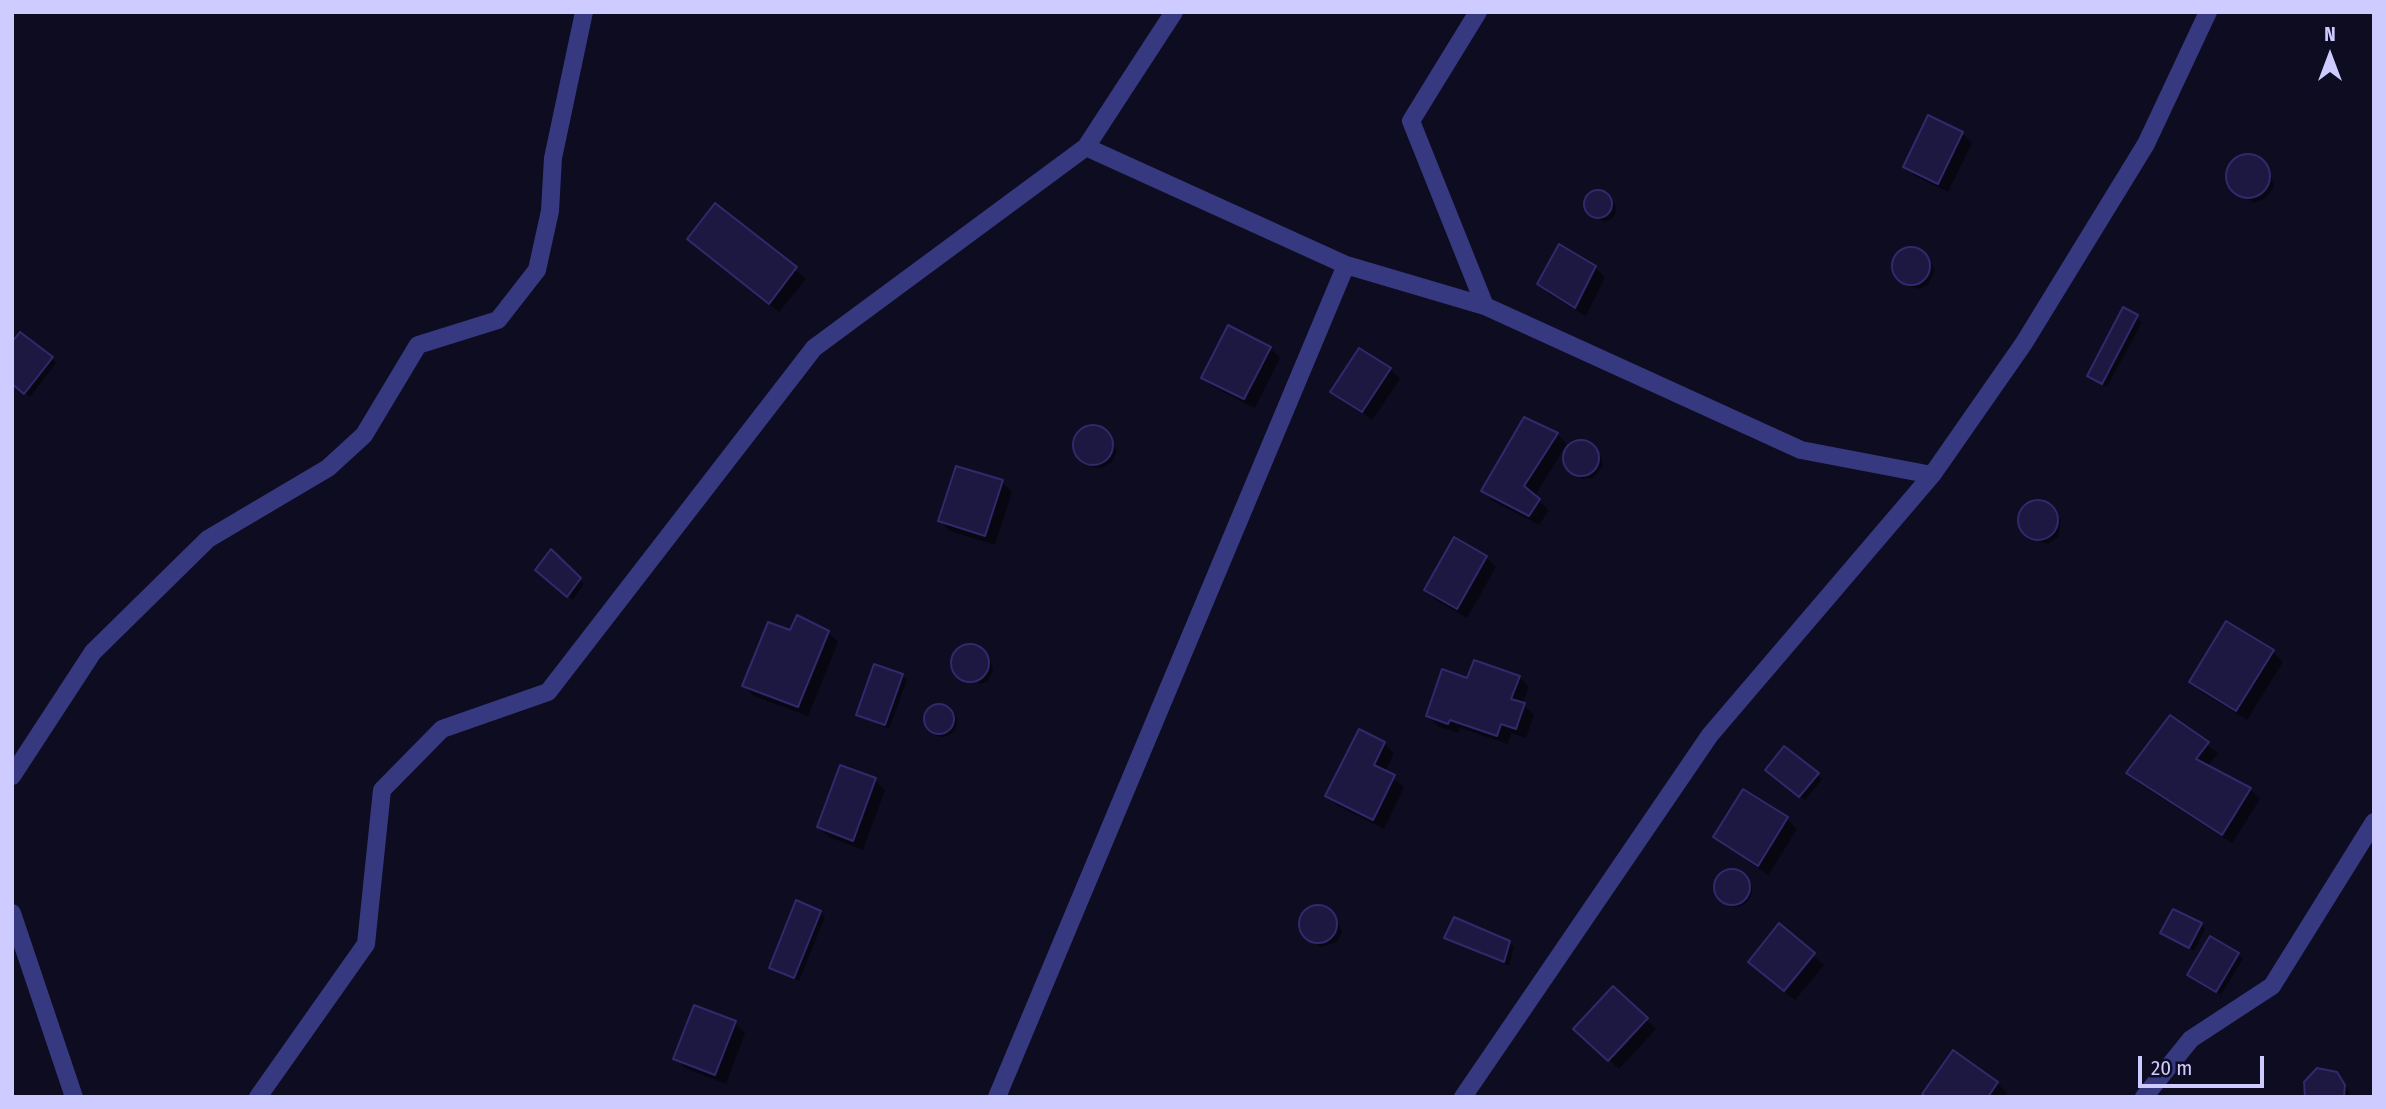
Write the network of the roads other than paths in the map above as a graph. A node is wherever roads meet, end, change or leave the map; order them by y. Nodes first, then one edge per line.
1 (584, 12) edge
2 (1174, 12) edge
3 (1478, 12) edge
4 (2208, 12) edge
5 (1086, 147) junction
6 (1346, 265) junction
7 (1485, 306) junction
8 (1931, 475) junction
9 (12, 776) edge
10 (2374, 822) edge
11 (12, 913) edge
12 (74, 1097) edge
13 (258, 1097) edge
14 (997, 1097) edge
15 (1463, 1097) edge
16 (2144, 1097) edge

1 - 9 street
2 - 5 street
3 - 7 street
4 - 8 street
5 - 6 street
5 - 13 street
6 - 7 street
6 - 14 street
7 - 8 street
8 - 15 street
10 - 16 street
11 - 12 street

